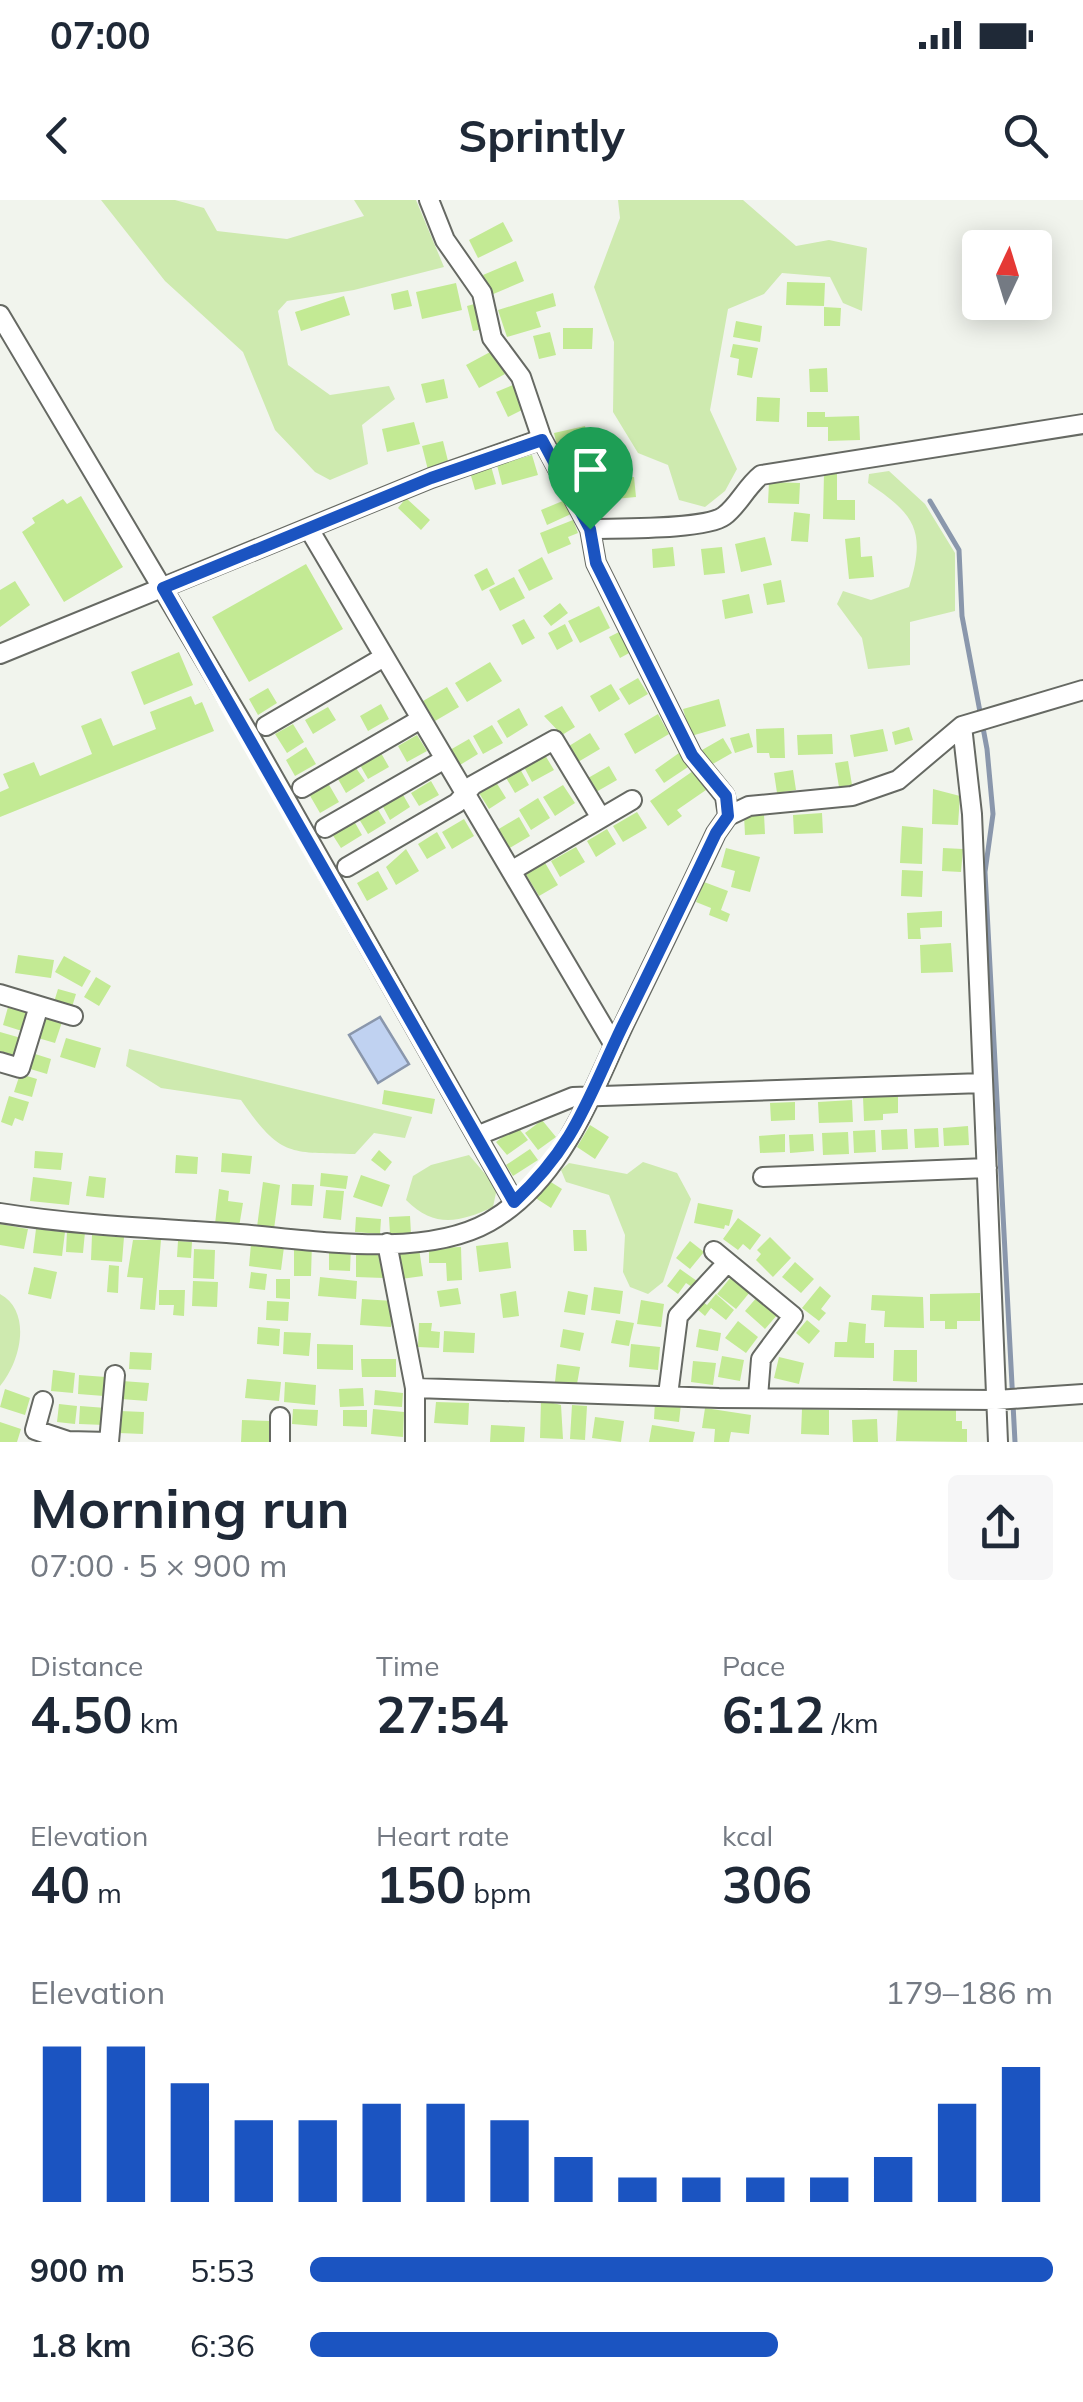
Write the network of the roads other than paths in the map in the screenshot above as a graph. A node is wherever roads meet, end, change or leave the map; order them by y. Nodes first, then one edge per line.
1 (429, 200) edge
2 (0, 315) edge
3 (1083, 424) edge
4 (542, 440) junction
5 (309, 528) junction
6 (590, 529) junction
7 (163, 588) junction
8 (0, 654) edge
9 (384, 657) junction
10 (1083, 690) edge
11 (421, 719) junction
12 (266, 726) dead end
13 (962, 726) junction
14 (444, 759) junction
15 (302, 788) dead end
16 (465, 794) junction
17 (632, 800) dead end
18 (728, 816) junction
19 (601, 818) junction
20 (325, 828) dead end
21 (347, 867) dead end
22 (510, 871) junction
23 (0, 994) edge
24 (39, 1006) junction
25 (73, 1016) dead end
26 (614, 1045) junction
27 (0, 1062) edge
28 (983, 1083) junction
29 (592, 1099) junction
30 (479, 1136) junction
31 (987, 1168) junction
32 (763, 1177) dead end
33 (514, 1202) junction
34 (0, 1213) edge
35 (387, 1243) junction
36 (115, 1376) dead end
37 (416, 1388) junction
38 (1083, 1394) edge
39 (668, 1396) junction
40 (758, 1396) junction
41 (996, 1400) junction
42 (43, 1401) dead end
43 (280, 1417) dead end
44 (68, 1442) edge
45 (280, 1442) edge
46 (415, 1442) edge
47 (998, 1442) edge

1 - 4 street
2 - 7 street
3 - 6 street
4 - 5 street
4 - 6 street
5 - 7 street
5 - 9 street
6 - 18 street
7 - 8 street
7 - 30 street
9 - 11 street
9 - 12 street
10 - 13 street
11 - 14 street
11 - 15 street
13 - 18 street
13 - 28 street
14 - 16 street
14 - 20 street
16 - 19 street
16 - 21 street
16 - 22 street
17 - 19 street
18 - 26 street
19 - 22 street
22 - 26 street
23 - 24 street
24 - 25 street
24 - 27 street
26 - 29 street
28 - 29 street
28 - 31 street
29 - 30 street
29 - 33 street
30 - 33 street
31 - 32 street
31 - 41 street
33 - 35 street
34 - 35 street
35 - 37 street
36 - 44 street
37 - 39 street
37 - 46 street
38 - 41 street
39 - 40 street
39 - 40 street
40 - 41 street
41 - 47 street
42 - 44 street
43 - 45 street

